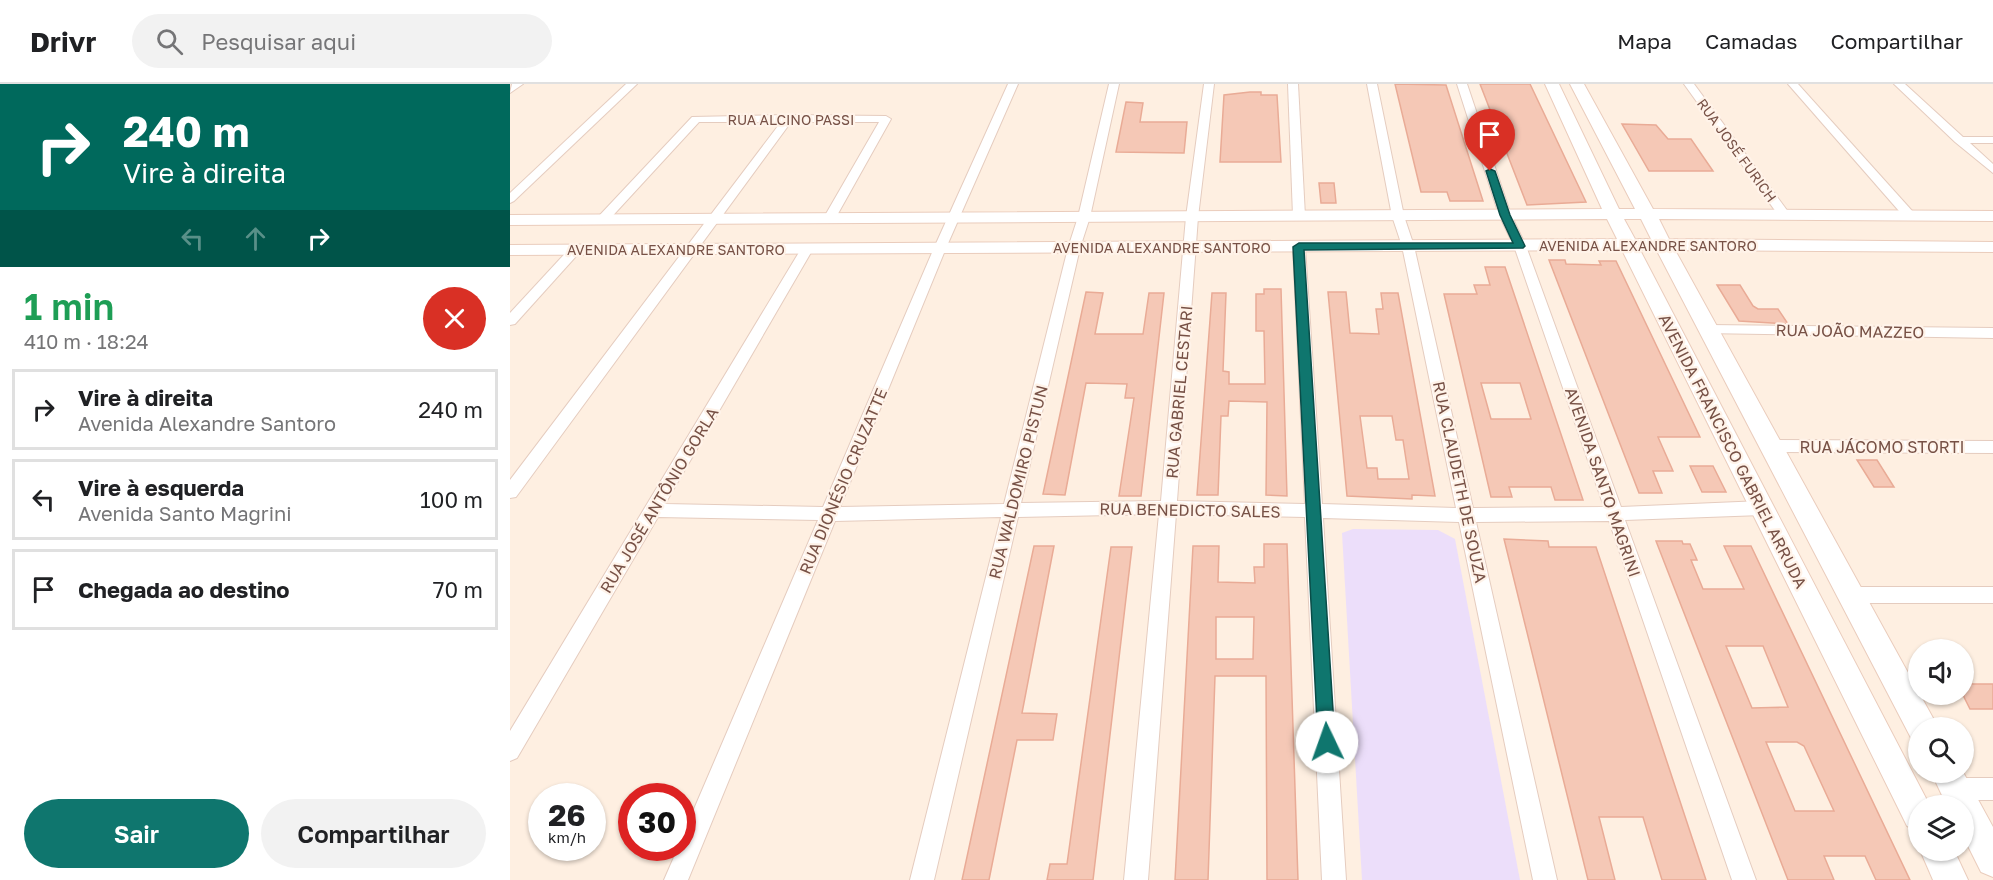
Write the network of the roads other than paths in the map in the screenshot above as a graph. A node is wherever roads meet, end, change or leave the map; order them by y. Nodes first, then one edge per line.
1 (518, 84) edge
2 (632, 84) edge
3 (1013, 84) edge
4 (1114, 84) edge
5 (1209, 84) edge
6 (1293, 84) edge
7 (1372, 84) edge
8 (1462, 84) edge
9 (1552, 84) edge
10 (1577, 84) edge
11 (1689, 84) edge
12 (1793, 84) edge
13 (1899, 84) edge
14 (510, 90) edge
15 (789, 118) junction
16 (1959, 140) junction
17 (1993, 140) edge
18 (1993, 170) edge
19 (510, 199) edge
20 (1613, 214) junction
21 (1505, 215) junction
22 (1646, 215) junction
23 (1299, 216) junction
24 (1398, 216) junction
25 (1785, 216) junction
26 (1910, 216) junction
27 (1993, 216) edge
28 (1084, 217) junction
29 (1192, 217) junction
30 (954, 218) junction
31 (714, 219) junction
32 (829, 219) junction
33 (510, 220) edge
34 (602, 220) junction
35 (1661, 244) junction
36 (1629, 245) junction
37 (1408, 246) junction
38 (1520, 246) junction
39 (1191, 247) junction
40 (1299, 247) junction
41 (1993, 247) edge
42 (940, 248) junction
43 (1074, 248) junction
44 (690, 249) junction
45 (807, 249) junction
46 (510, 250) edge
47 (574, 250) junction
48 (510, 321) edge
49 (1707, 330) junction
50 (1993, 333) edge
51 (1770, 446) junction
52 (1993, 447) edge
53 (510, 492) edge
54 (1168, 507) junction
55 (1762, 508) junction
56 (653, 510) junction
57 (1011, 511) junction
58 (1314, 511) junction
59 (829, 514) junction
60 (1615, 514) junction
61 (1467, 515) junction
62 (1850, 595) junction
63 (1993, 595) edge
64 (1916, 717) edge
65 (510, 751) edge
66 (1951, 783) edge
67 (1961, 783) edge
68 (1993, 789) edge
69 (1908, 795) edge
70 (1993, 860) edge
71 (1942, 861) edge
72 (675, 880) edge
73 (922, 880) edge
74 (1136, 880) edge
75 (1334, 880) edge
76 (1545, 880) edge
77 (1744, 880) edge
78 (1951, 880) edge

1 - 14 street
2 - 19 street
3 - 30 street, RUA DIONÉSIO CRUZATTE
4 - 28 street, RUA WALDOMIRO PISTUN
5 - 29 street, RUA GABRIEL CESTARI
6 - 23 street
7 - 24 street, RUA CLAUDETH DE SOUZA
8 - 21 street, AVENIDA SANTO MAGRINI
9 - 20 street, AVENIDA FRANCISCO GABRIEL ARRUDA
10 - 22 street, AVENIDA FRANCISCO GABRIEL ARRUDA
11 - 25 street, RUA JOSÉ FURICH
12 - 26 street
13 - 16 street
15 - 31 street
15 - 32 street, RUA ALCINO PASSI
15 - 34 street, RUA ALCINO PASSI
16 - 17 street
16 - 18 street
20 - 21 street, AVENIDA ALEXANDRE SANTORO
20 - 22 street, AVENIDA ALEXANDRE SANTORO
20 - 36 street, AVENIDA FRANCISCO GABRIEL ARRUDA
21 - 24 street, AVENIDA ALEXANDRE SANTORO
21 - 38 street, AVENIDA SANTO MAGRINI
22 - 25 street, AVENIDA ALEXANDRE SANTORO
22 - 35 street, AVENIDA FRANCISCO GABRIEL ARRUDA
23 - 24 street, AVENIDA ALEXANDRE SANTORO
23 - 29 street, AVENIDA ALEXANDRE SANTORO
24 - 37 street, RUA CLAUDETH DE SOUZA
25 - 26 street, AVENIDA ALEXANDRE SANTORO
26 - 27 street, AVENIDA ALEXANDRE SANTORO
28 - 29 street, AVENIDA ALEXANDRE SANTORO
28 - 30 street, AVENIDA ALEXANDRE SANTORO
28 - 43 street, RUA WALDOMIRO PISTUN
29 - 39 street, RUA GABRIEL CESTARI
30 - 32 street, AVENIDA ALEXANDRE SANTORO
30 - 42 street, RUA DIONÉSIO CRUZATTE
31 - 32 street, AVENIDA ALEXANDRE SANTORO
31 - 34 street, AVENIDA ALEXANDRE SANTORO
31 - 44 street
33 - 34 street, AVENIDA ALEXANDRE SANTORO
35 - 36 street, AVENIDA ALEXANDRE SANTORO
35 - 41 street, AVENIDA ALEXANDRE SANTORO
35 - 49 street, AVENIDA FRANCISCO GABRIEL ARRUDA
36 - 38 street, AVENIDA ALEXANDRE SANTORO
36 - 55 street, AVENIDA FRANCISCO GABRIEL ARRUDA
37 - 38 street, AVENIDA ALEXANDRE SANTORO
37 - 40 street, AVENIDA ALEXANDRE SANTORO
37 - 61 street, RUA CLAUDETH DE SOUZA
38 - 60 street, AVENIDA SANTO MAGRINI
39 - 40 street, AVENIDA ALEXANDRE SANTORO
39 - 43 street, AVENIDA ALEXANDRE SANTORO
39 - 54 street, RUA GABRIEL CESTARI
40 - 58 street
42 - 43 street, AVENIDA ALEXANDRE SANTORO
42 - 45 street, AVENIDA ALEXANDRE SANTORO
42 - 59 street, RUA DIONÉSIO CRUZATTE
43 - 57 street, RUA WALDOMIRO PISTUN
44 - 45 street, AVENIDA ALEXANDRE SANTORO
44 - 47 street, AVENIDA ALEXANDRE SANTORO
44 - 53 street
45 - 56 street, RUA JOSÉ ANTÔNIO GORLA
46 - 47 street, AVENIDA ALEXANDRE SANTORO
47 - 48 street
49 - 50 street, RUA JOÃO MAZZEO
49 - 51 street, AVENIDA FRANCISCO GABRIEL ARRUDA
51 - 52 street, RUA JÁCOMO STORTI
51 - 62 street, AVENIDA FRANCISCO GABRIEL ARRUDA
54 - 57 street, RUA BENEDICTO SALES
54 - 58 street, RUA BENEDICTO SALES
54 - 74 street, RUA GABRIEL CESTARI
55 - 60 street, RUA BENEDICTO SALES
55 - 69 street, AVENIDA FRANCISCO GABRIEL ARRUDA
56 - 59 street, RUA BENEDICTO SALES
56 - 65 street, RUA JOSÉ ANTÔNIO GORLA
57 - 59 street, RUA BENEDICTO SALES
57 - 73 street, RUA WALDOMIRO PISTUN
58 - 61 street, RUA BENEDICTO SALES
58 - 75 street
59 - 72 street, RUA DIONÉSIO CRUZATTE
60 - 61 street, RUA BENEDICTO SALES
60 - 77 street, AVENIDA SANTO MAGRINI
61 - 76 street, RUA CLAUDETH DE SOUZA
62 - 63 street
62 - 64 street, AVENIDA FRANCISCO GABRIEL ARRUDA
66 - 70 street
67 - 68 street
71 - 78 street

